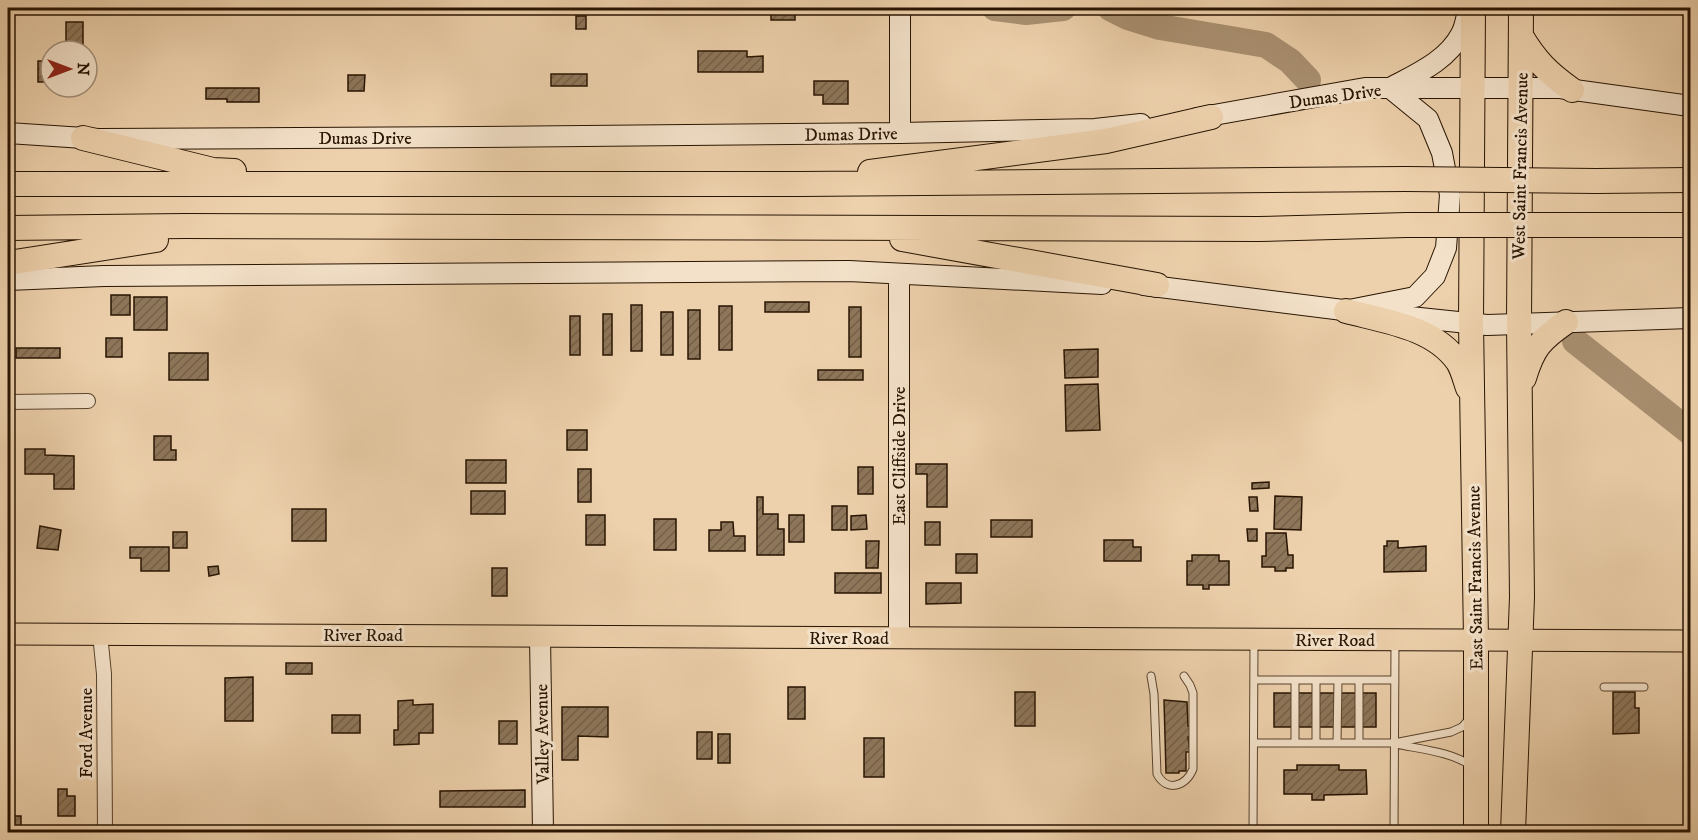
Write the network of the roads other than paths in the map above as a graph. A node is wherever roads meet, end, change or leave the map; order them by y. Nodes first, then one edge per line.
1 (900, 8) edge
2 (1469, 8) edge
3 (1473, 8) edge
4 (1521, 8) edge
5 (1521, 36) junction
6 (1473, 87) junction
7 (1521, 87) junction
8 (1390, 88) junction
9 (1572, 90) junction
10 (1690, 106) edge
11 (1210, 117) junction
12 (8, 133) edge
13 (900, 133) junction
14 (83, 138) junction
15 (1690, 180) edge
16 (8, 184) edge
17 (386, 184) junction
18 (800, 184) junction
19 (1690, 225) edge
20 (248, 227) junction
21 (8, 228) edge
22 (846, 228) junction
23 (8, 263) edge
24 (899, 274) junction
25 (8, 280) edge
26 (1157, 285) junction
27 (1346, 310) junction
28 (1690, 318) edge
29 (1566, 322) junction
30 (1471, 323) junction
31 (1519, 324) junction
32 (1520, 389) junction
33 (88, 401) dead end
34 (8, 402) edge
35 (1472, 402) junction
36 (8, 634) edge
37 (100, 634) junction
38 (540, 636) junction
39 (899, 638) junction
40 (1254, 639) junction
41 (1395, 640) junction
42 (1476, 640) junction
43 (1520, 640) junction
44 (1690, 641) edge
45 (1151, 676) dead end
46 (1184, 676) dead end
47 (1254, 680) junction
48 (1295, 680) junction
49 (1316, 680) junction
50 (1338, 680) junction
51 (1359, 680) junction
52 (1395, 680) junction
53 (1604, 687) dead end
54 (1644, 687) dead end
55 (1476, 711) junction
56 (1254, 743) junction
57 (1295, 743) junction
58 (1316, 743) junction
59 (1337, 743) junction
60 (1359, 743) junction
61 (1394, 743) junction
62 (1476, 770) junction
63 (105, 832) edge
64 (543, 832) edge
65 (1253, 832) edge
66 (1394, 832) edge
67 (1476, 832) edge
68 (1513, 832) edge

1 - 13 main road
2 - 8 main road
3 - 6 highway
4 - 5 highway, West Saint Francis Avenue
5 - 7 highway, West Saint Francis Avenue
5 - 9 highway
6 - 7 main road, Dumas Drive
6 - 8 main road, Dumas Drive
6 - 30 highway
7 - 9 main road, Dumas Drive
7 - 31 highway, West Saint Francis Avenue
8 - 11 main road, Dumas Drive
8 - 27 main road
9 - 10 main road, Dumas Drive
11 - 13 main road, Dumas Drive
11 - 18 highway
12 - 14 main road, Dumas Drive
13 - 14 main road, Dumas Drive
14 - 17 highway
15 - 18 highway, bridge
16 - 17 highway
17 - 18 highway
19 - 22 highway, bridge
20 - 21 highway
20 - 22 highway
20 - 23 highway
22 - 26 highway
24 - 25 main road
24 - 26 main road
24 - 39 main road, East Cliffside Drive
26 - 27 main road
27 - 30 main road
27 - 35 highway
28 - 29 main road
29 - 31 main road
29 - 32 highway
30 - 31 main road
30 - 35 highway, East Saint Francis Avenue
31 - 32 highway
32 - 43 highway
33 - 34 street
35 - 42 highway, East Saint Francis Avenue
36 - 37 main road, River Road
37 - 38 main road, River Road
37 - 63 street, Ford Avenue
38 - 39 main road, River Road
38 - 64 main road, Valley Avenue
39 - 40 main road, River Road
40 - 41 main road, River Road
40 - 47 lane
41 - 42 main road, River Road
41 - 52 lane
42 - 43 main road, River Road
42 - 55 highway, East Saint Francis Avenue
43 - 44 main road, River Road
43 - 68 highway
45 - 46 lane
47 - 48 lane
47 - 56 lane
48 - 49 lane
48 - 57 lane
49 - 50 lane
49 - 58 lane
50 - 51 lane
50 - 59 lane
51 - 52 lane
51 - 60 lane
52 - 61 lane
53 - 54 lane
55 - 61 lane
55 - 62 highway, East Saint Francis Avenue
56 - 57 lane
56 - 65 lane
57 - 58 lane
58 - 59 lane
59 - 60 lane
60 - 61 lane
61 - 62 lane
61 - 66 lane
62 - 67 highway, East Saint Francis Avenue

